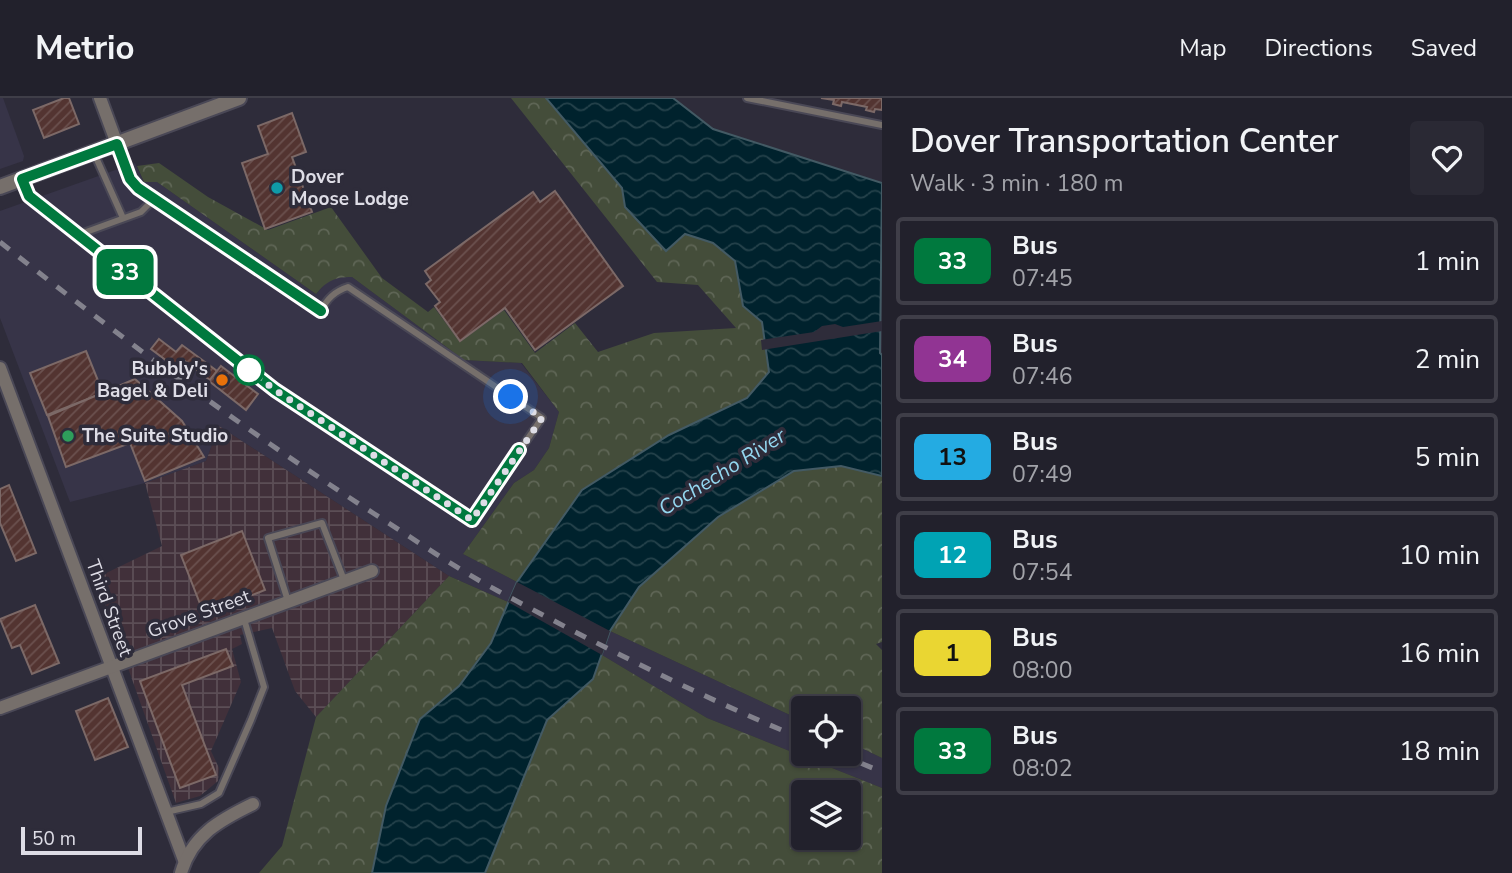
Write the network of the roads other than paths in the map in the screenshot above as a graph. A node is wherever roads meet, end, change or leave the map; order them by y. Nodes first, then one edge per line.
1 (100, 98) edge
2 (239, 98) edge
3 (747, 98) edge
4 (882, 125) edge
5 (117, 144) junction
6 (94, 153) junction
7 (22, 179) junction
8 (0, 187) edge
9 (154, 199) junction
10 (123, 218) junction
11 (78, 235) junction
12 (0, 368) edge
13 (372, 571) dead end
14 (345, 582) junction
15 (288, 601) junction
16 (244, 618) junction
17 (111, 667) junction
18 (0, 708) edge
19 (253, 804) dead end
20 (166, 812) junction
21 (182, 867) edge

1 - 5 street
2 - 5 street
3 - 4 lane
5 - 6 street
5 - 9 lane
6 - 7 street
6 - 10 lane
7 - 8 street
7 - 11 lane
9 - 10 lane
9 - 11 lane
10 - 11 lane
12 - 17 street, Third Street
13 - 14 street, Grove Street
14 - 15 street, Grove Street
14 - 15 lane
15 - 16 street, Grove Street
16 - 17 street, Grove Street
16 - 20 lane
17 - 18 street, Grove Street
17 - 20 street, Third Street
19 - 21 street
20 - 21 street, Third Street

